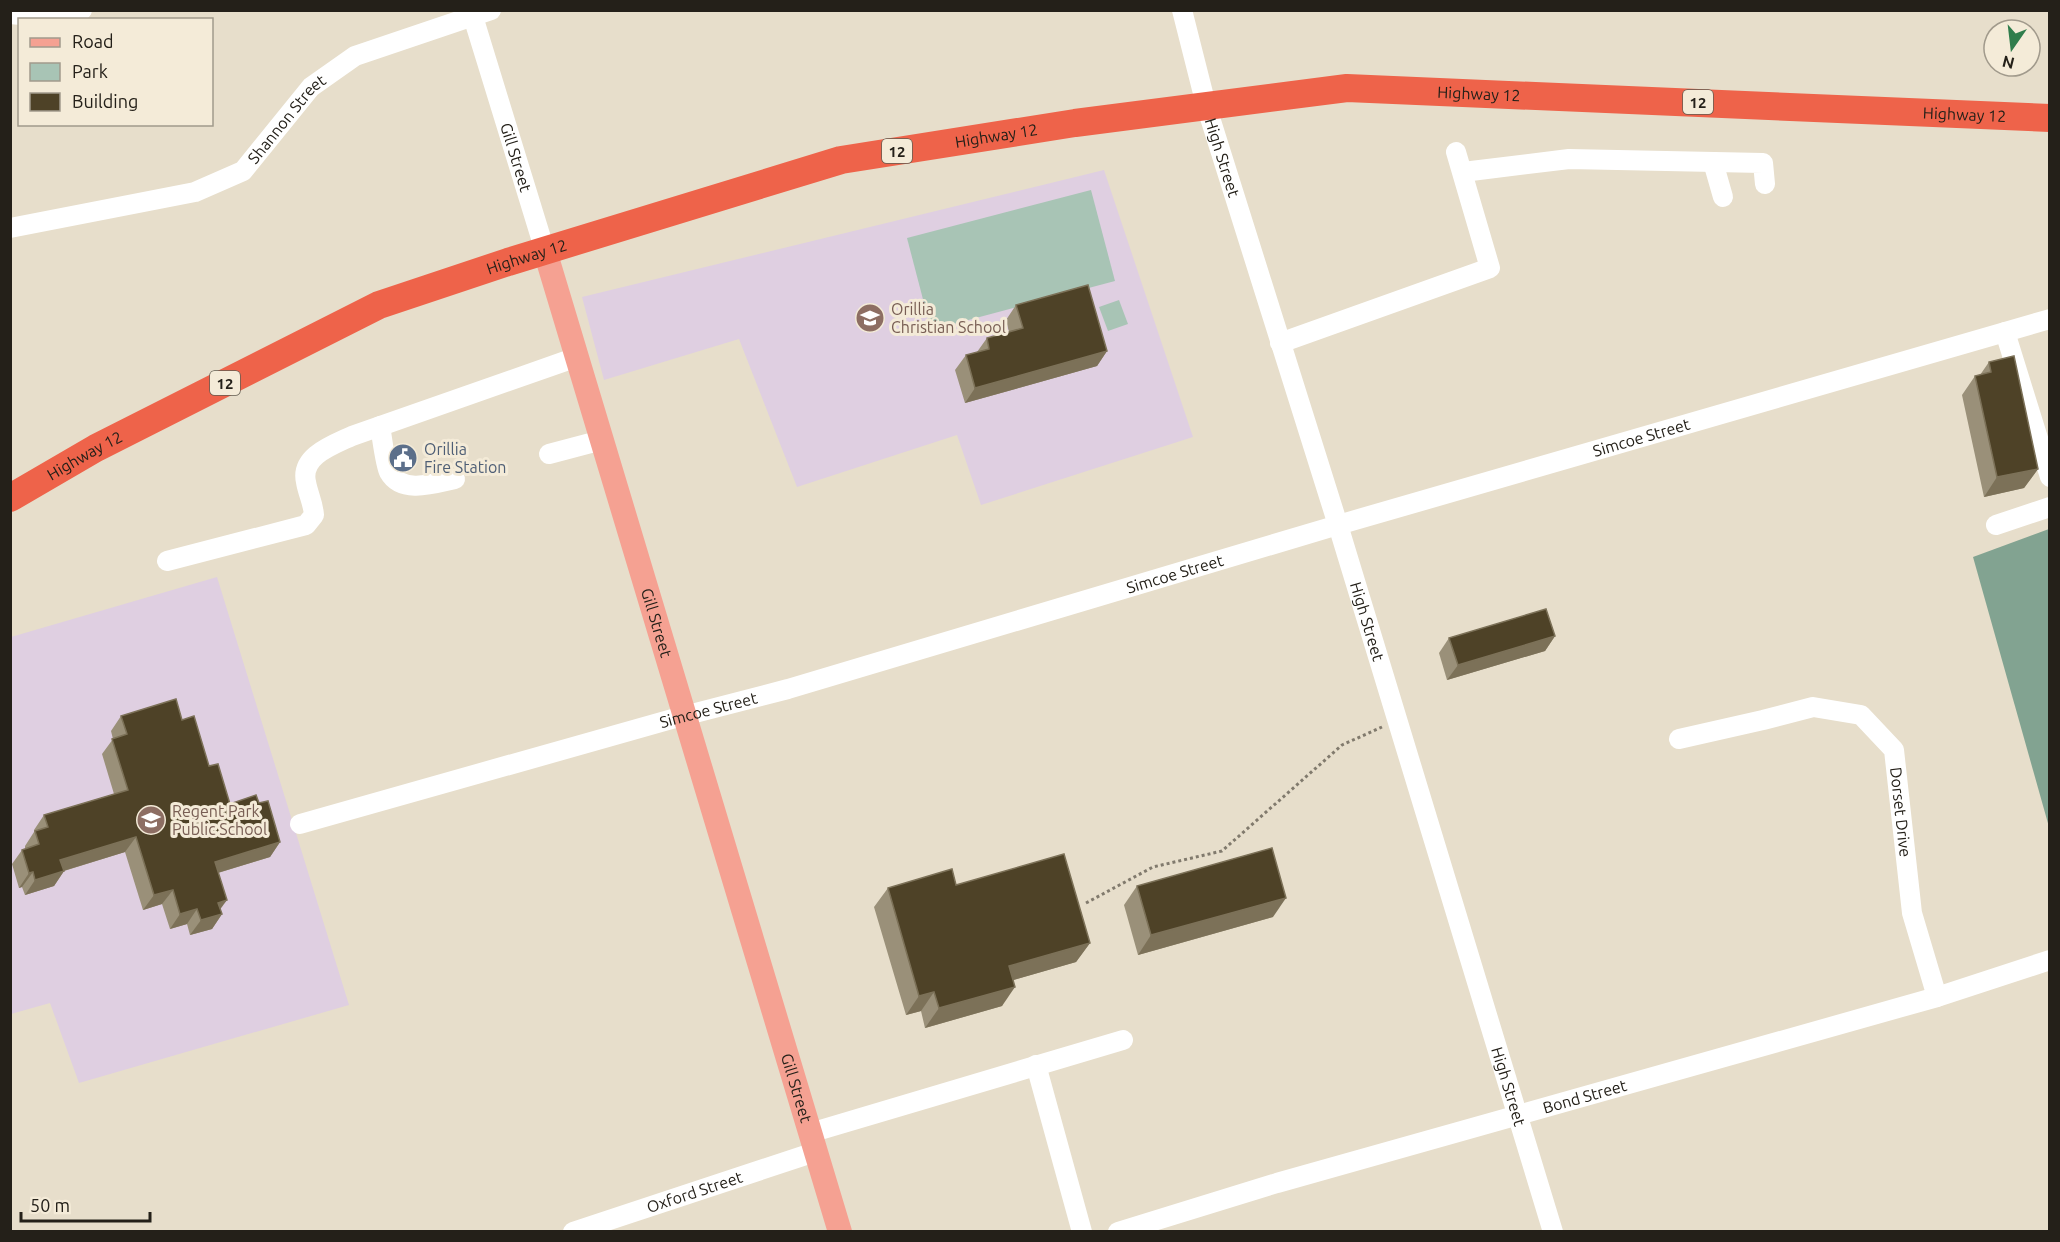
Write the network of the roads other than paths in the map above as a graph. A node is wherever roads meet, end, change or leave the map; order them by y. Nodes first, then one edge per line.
1 (82, 10) edge
2 (1182, 10) edge
3 (478, 12) edge
4 (10, 14) edge
5 (1206, 105) junction
6 (2049, 118) edge
7 (1456, 152) dead end
8 (1713, 162) junction
9 (1463, 172) junction
10 (1765, 184) dead end
11 (1723, 197) dead end
12 (10, 228) edge
13 (545, 251) junction
14 (2049, 319) edge
15 (2005, 332) junction
16 (1280, 343) junction
17 (577, 357) junction
18 (380, 426) junction
19 (602, 440) junction
20 (549, 454) dead end
21 (2049, 477) edge
22 (455, 479) dead end
23 (10, 498) edge
24 (2049, 507) edge
25 (1338, 525) junction
26 (1996, 525) dead end
27 (168, 561) dead end
28 (684, 715) junction
29 (1679, 739) dead end
30 (300, 824) dead end
31 (2049, 960) edge
32 (1937, 997) junction
33 (1123, 1040) dead end
34 (1036, 1065) junction
35 (1518, 1116) junction
36 (813, 1142) junction
37 (573, 1232) edge
38 (840, 1232) edge
39 (1082, 1232) edge
40 (1118, 1232) edge
41 (1553, 1232) edge

1 - 4 street
2 - 5 street, High Street
3 - 12 street, Shannon Street
3 - 13 street, Gill Street
5 - 6 highway, Highway 12 / 12
5 - 13 highway, Highway 12 / 12
5 - 16 street, High Street
7 - 9 street
8 - 9 street
8 - 10 street
8 - 11 street
9 - 16 street
13 - 17 main road, Gill Street
13 - 23 highway, Highway 12 / 12
14 - 15 street, Simcoe Street
15 - 21 street
15 - 25 street, Simcoe Street
16 - 25 street, High Street
17 - 18 street
17 - 19 main road, Gill Street
18 - 22 street
18 - 27 street
19 - 20 street
19 - 28 main road, Gill Street
24 - 26 street
25 - 28 street, Simcoe Street
25 - 35 street, High Street
28 - 30 street, Simcoe Street
28 - 36 main road, Gill Street
29 - 32 street, Dorset Drive
31 - 32 street, Bond Street
32 - 35 street, Bond Street
33 - 34 street, Oxford Street
34 - 36 street, Oxford Street
34 - 39 street
35 - 40 street, Bond Street
35 - 41 street, High Street
36 - 37 street, Oxford Street
36 - 38 main road, Gill Street

